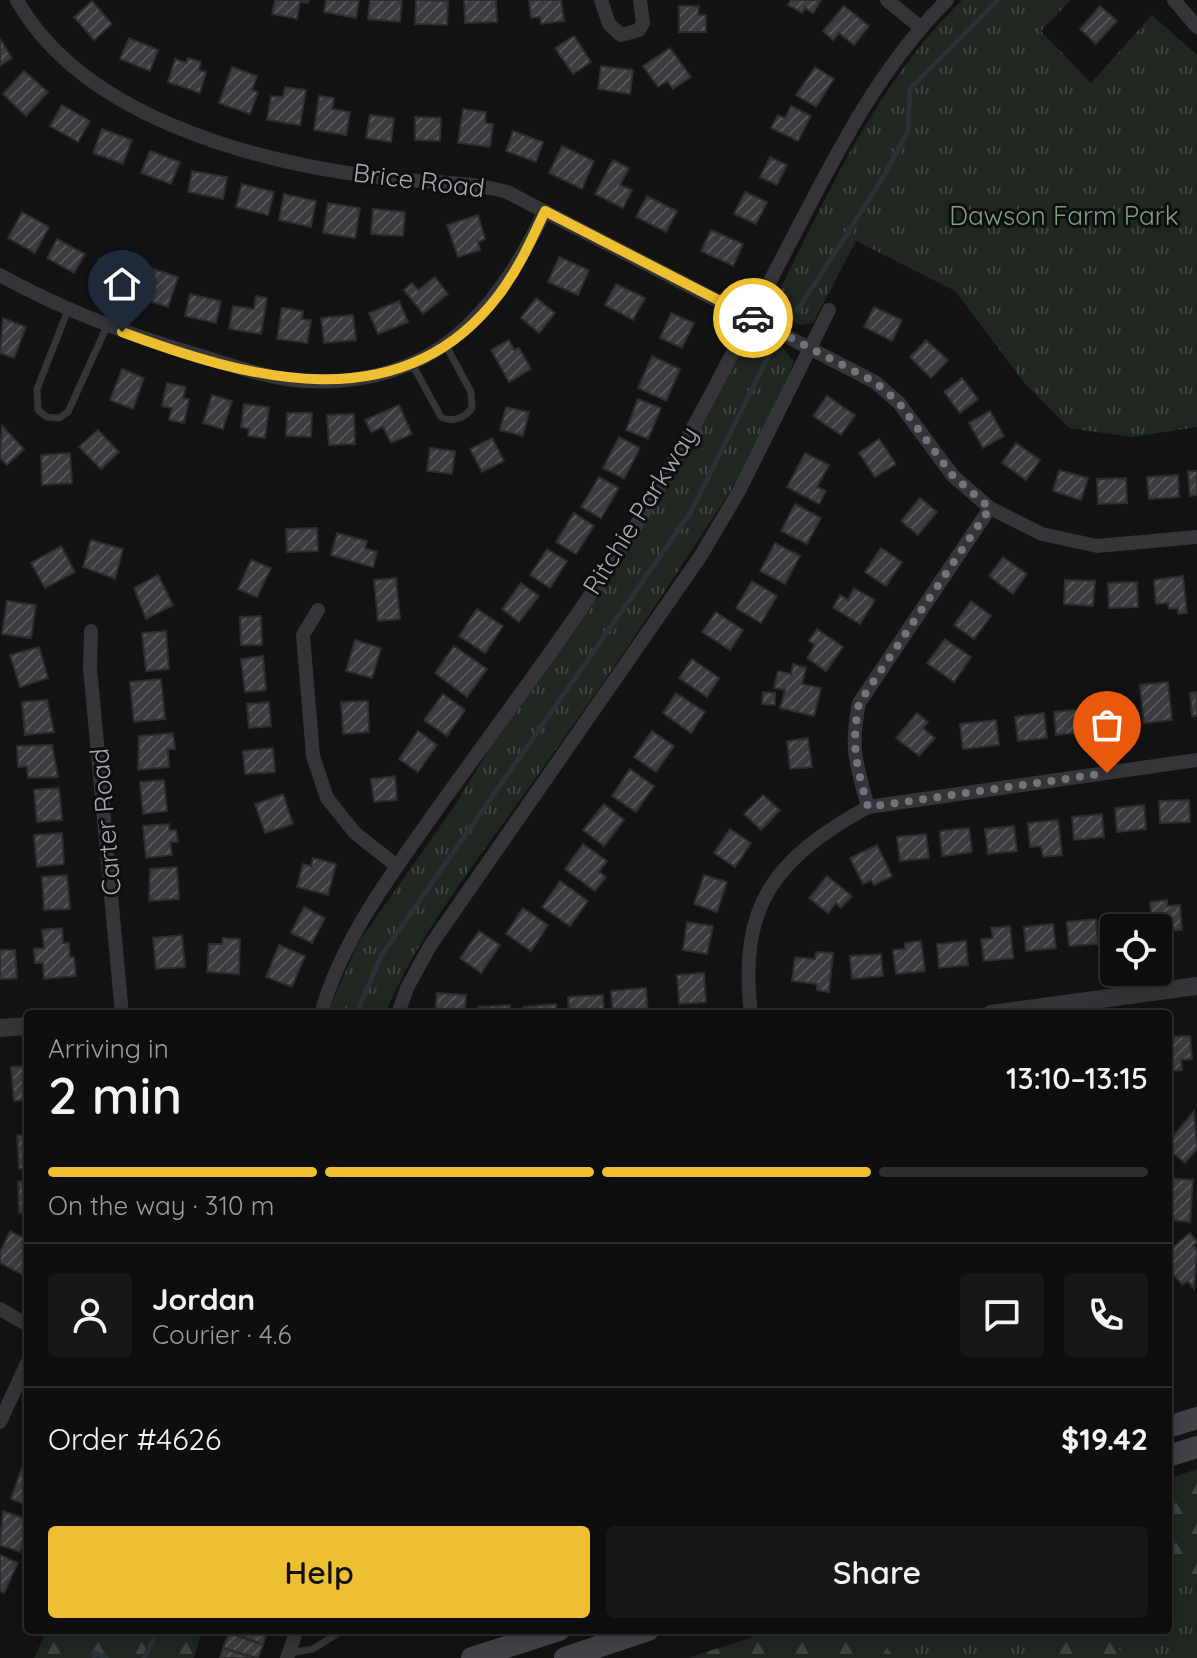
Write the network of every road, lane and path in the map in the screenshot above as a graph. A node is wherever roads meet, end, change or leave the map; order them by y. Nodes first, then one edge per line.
1 (17, 0) edge
2 (601, 0) edge
3 (640, 0) edge
4 (887, 0) edge
5 (947, 0) edge
6 (1174, 0) edge
7 (920, 27) junction
8 (1197, 27) edge
9 (545, 211) junction
10 (0, 275) edge
11 (68, 310) junction
12 (829, 310) dead end
13 (751, 316) junction
14 (107, 326) junction
15 (445, 343) junction
16 (808, 347) junction
17 (411, 362) junction
18 (990, 508) junction
19 (1197, 537) edge
20 (318, 610) dead end
21 (91, 631) dead end
22 (1197, 760) edge
23 (868, 807) junction
24 (397, 866) junction
25 (1197, 986) edge
26 (122, 1010) edge
27 (322, 1010) edge
28 (399, 1010) edge
29 (751, 1010) edge
30 (1020, 1010) edge
31 (24, 1026) edge
32 (0, 1028) edge
33 (0, 1309) edge
34 (24, 1323) edge
35 (24, 1370) edge
36 (1197, 1418) edge
37 (0, 1422) edge
38 (1172, 1426) edge
39 (1197, 1447) edge
40 (1172, 1455) edge
41 (296, 1634) edge
42 (337, 1634) edge
43 (547, 1634) edge
44 (621, 1634) edge
45 (288, 1655) edge
46 (472, 1658) edge
47 (565, 1658) edge

1 - 9 street, Brice Road
2 - 3 street
4 - 7 street
5 - 7 street, Ritchie Parkway
6 - 8 street
7 - 13 street, Ritchie Parkway
9 - 13 street, Brice Road
9 - 15 street
10 - 11 street
11 - 14 street
11 - 14 lane
12 - 16 street
13 - 16 street, Brice Road
13 - 24 street, Ritchie Parkway
14 - 17 street
15 - 17 street
15 - 17 lane
16 - 18 street, Brice Road
16 - 28 street
18 - 19 street, Brice Road
18 - 23 street
20 - 24 street
21 - 26 street, Carter Road
22 - 23 street
23 - 29 street
24 - 27 street, Ritchie Parkway
25 - 30 street
31 - 32 street
33 - 34 street
35 - 37 street
36 - 38 main road
39 - 40 main road
41 - 45 street
42 - 45 lane
43 - 46 main road
44 - 47 main road

